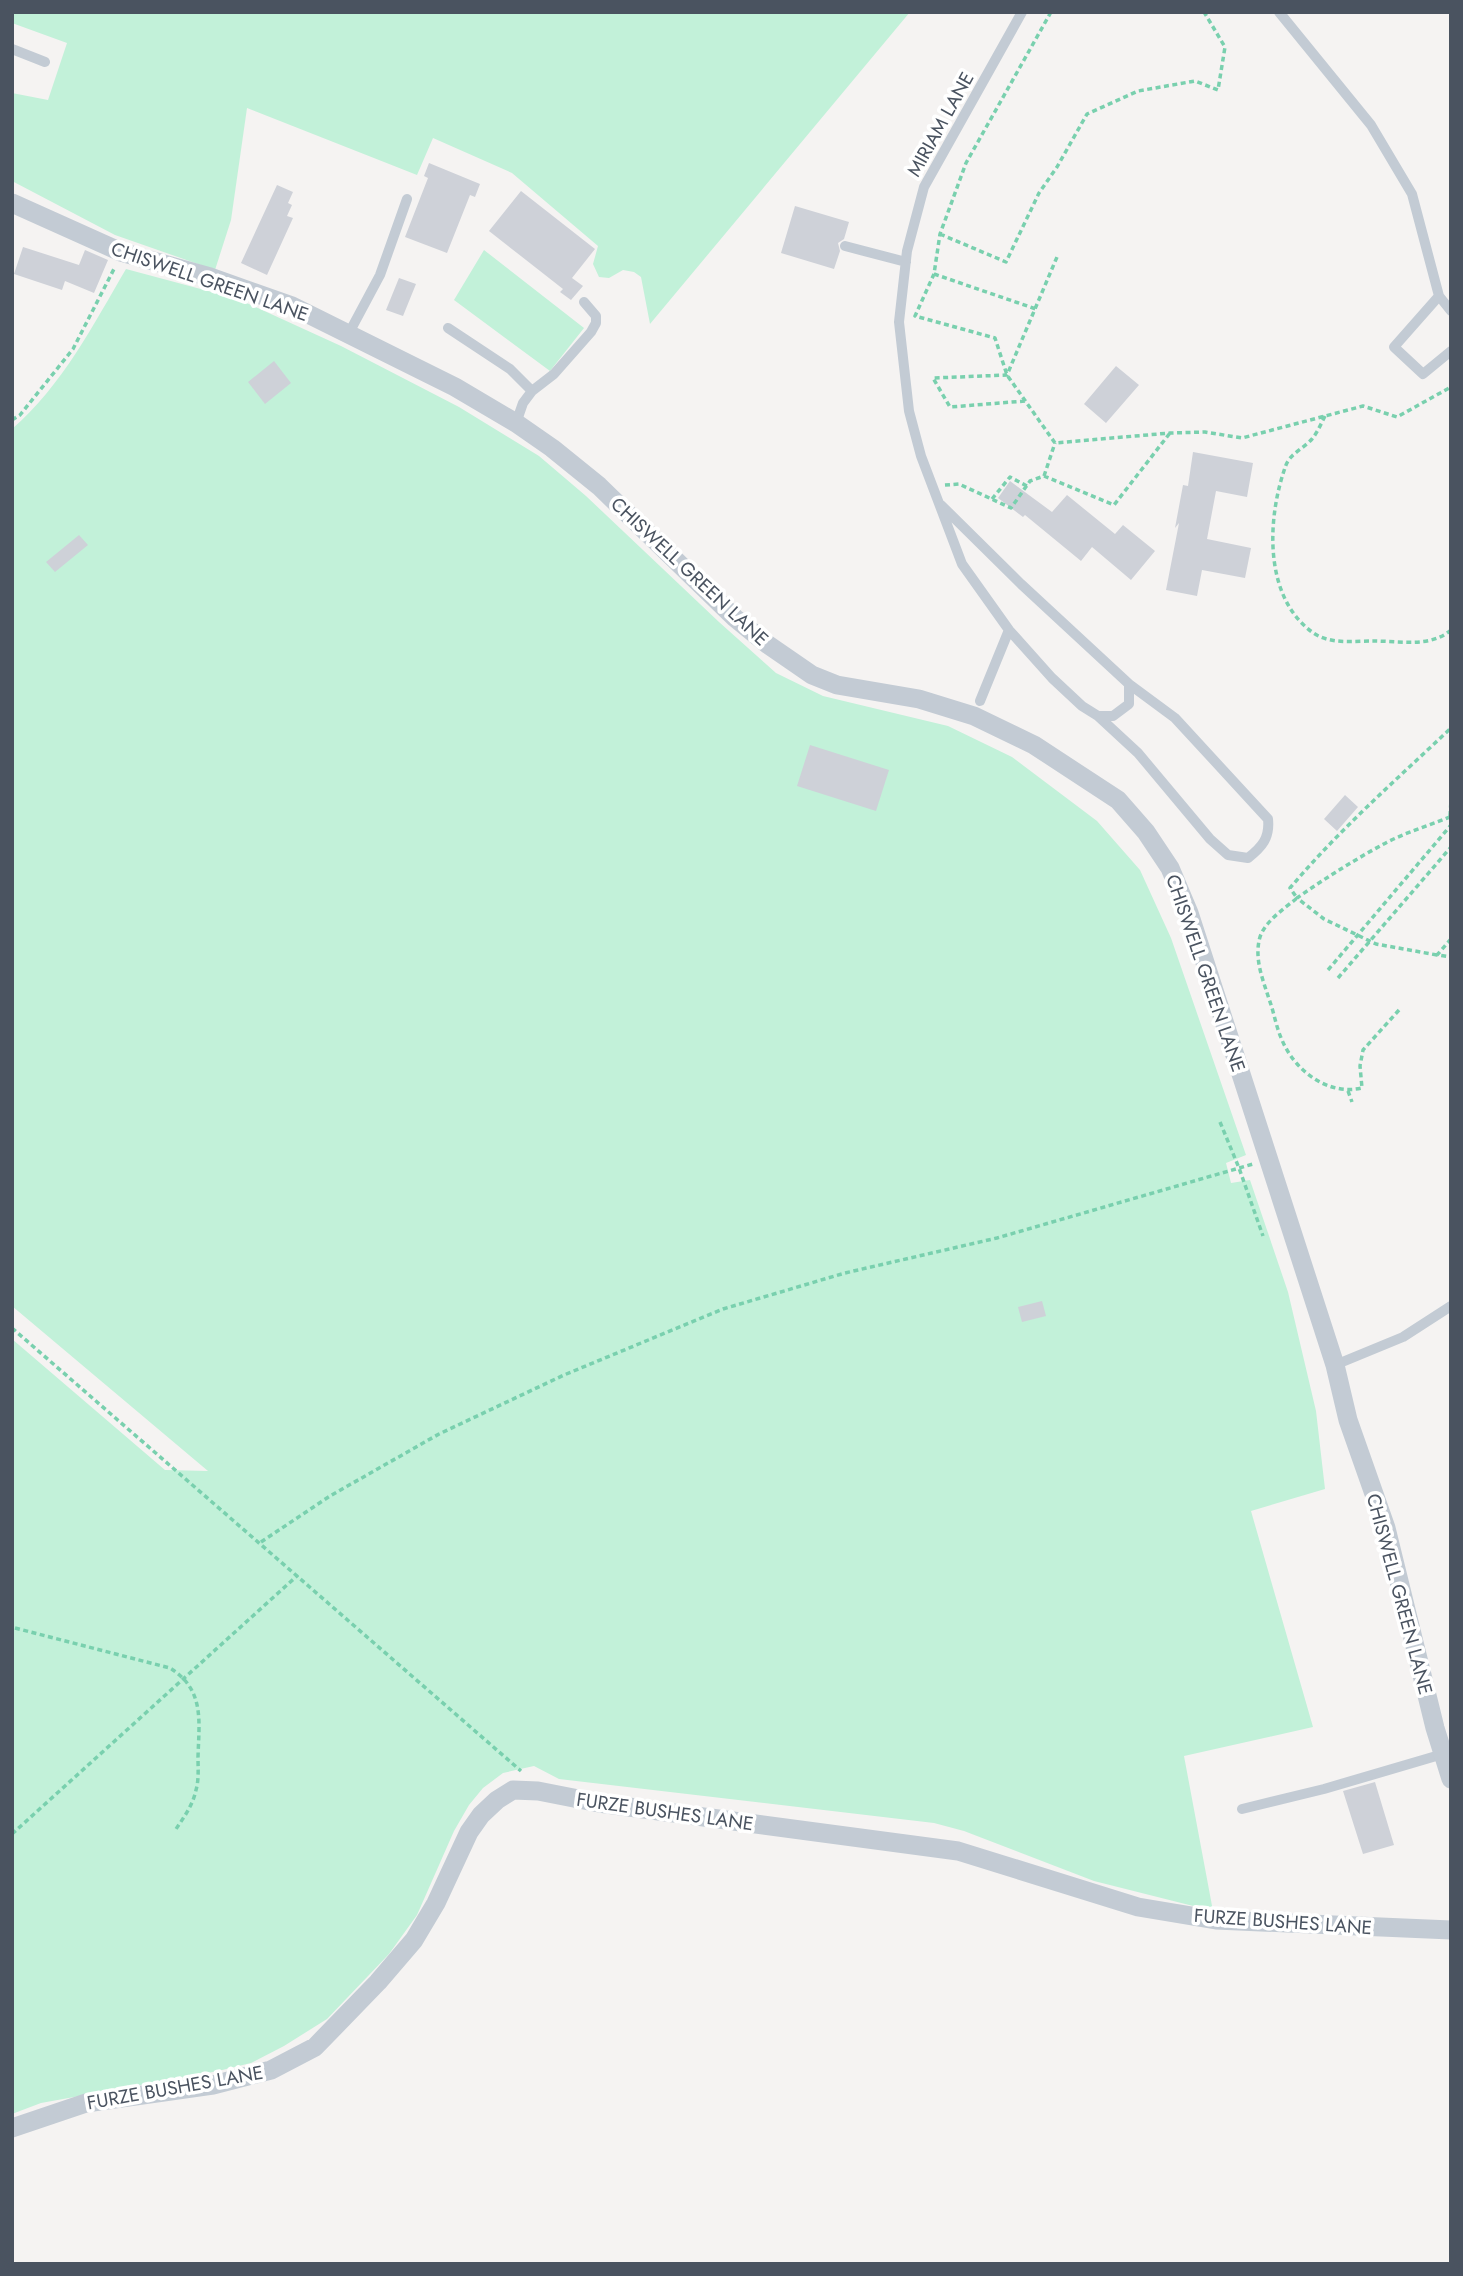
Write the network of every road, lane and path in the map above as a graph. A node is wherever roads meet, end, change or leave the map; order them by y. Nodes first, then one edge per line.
1 (1022, 12) edge
2 (1051, 12) edge
3 (1204, 12) edge
4 (1279, 12) edge
5 (12, 49) edge
6 (45, 62) dead end
7 (407, 199) dead end
8 (12, 203) edge
9 (940, 234) junction
10 (845, 246) dead end
11 (121, 252) junction
12 (1057, 257) dead end
13 (906, 262) junction
14 (934, 274) junction
15 (1439, 296) junction
16 (584, 302) dead end
17 (1036, 309) junction
18 (1451, 311) edge
19 (447, 328) dead end
20 (349, 333) junction
21 (1451, 351) edge
22 (1007, 375) junction
23 (1451, 387) edge
24 (532, 391) junction
25 (1025, 401) junction
26 (1325, 416) junction
27 (12, 420) edge
28 (516, 423) junction
29 (1170, 433) junction
30 (1055, 443) junction
31 (1044, 476) junction
32 (933, 485) junction
33 (1027, 485) junction
34 (992, 499) junction
35 (941, 505) junction
36 (1009, 630) junction
37 (1451, 630) edge
38 (1129, 684) junction
39 (980, 701) dead end
40 (1098, 716) junction
41 (1451, 728) edge
42 (1451, 800) edge
43 (1450, 818) edge
44 (1451, 825) edge
45 (1451, 847) edge
46 (1297, 898) junction
47 (1357, 935) junction
48 (1451, 939) edge
49 (1370, 941) junction
50 (1437, 955) junction
51 (1451, 957) edge
52 (1328, 970) dead end
53 (1338, 978) dead end
54 (1399, 1010) dead end
55 (1348, 1091) junction
56 (1352, 1102) dead end
57 (1220, 1122) dead end
58 (1267, 1159) junction
59 (1239, 1168) junction
60 (1263, 1236) dead end
61 (1451, 1306) edge
62 (12, 1328) edge
63 (1335, 1365) junction
64 (261, 1542) junction
65 (298, 1575) junction
66 (15, 1628) dead end
67 (185, 1677) junction
68 (1443, 1754) junction
69 (1451, 1779) edge
70 (538, 1791) junction
71 (1242, 1809) dead end
72 (176, 1829) dead end
73 (12, 1834) edge
74 (1451, 1930) edge
75 (12, 2128) edge

1 - 13 lane, MIRIAM LANE
2 - 9 path
3 - 9 path
4 - 15 lane
5 - 6 lane
7 - 20 lane
8 - 11 street, CHISWELL GREEN LANE
9 - 14 path
10 - 13 lane
11 - 20 street, CHISWELL GREEN LANE
11 - 27 path
12 - 17 path
13 - 32 lane, MIRIAM LANE
14 - 17 path
14 - 22 path
15 - 18 lane
15 - 21 lane
16 - 24 lane
17 - 22 path
19 - 24 lane
20 - 28 street, CHISWELL GREEN LANE
22 - 25 path
22 - 25 path
23 - 26 path
24 - 28 lane
25 - 30 path
26 - 29 path
26 - 37 path
28 - 58 street, CHISWELL GREEN LANE
29 - 30 path
29 - 31 path
30 - 31 path
31 - 33 path
32 - 34 path
32 - 35 lane, MIRIAM LANE
33 - 34 path
33 - 34 path
35 - 36 lane, MIRIAM LANE
35 - 38 lane, MIRIAM LANE
36 - 39 lane
36 - 40 lane, MIRIAM LANE
38 - 40 lane
38 - 40 lane, MIRIAM LANE
41 - 46 path
42 - 43 path
43 - 46 path
44 - 47 path
45 - 49 path
46 - 47 path
46 - 55 path
47 - 49 path
47 - 52 path
48 - 50 path
49 - 50 path
49 - 53 path
50 - 51 path
54 - 55 path
55 - 56 path
57 - 59 path
58 - 59 path
58 - 63 street, CHISWELL GREEN LANE
59 - 60 path
59 - 64 path
61 - 63 lane
62 - 64 path
63 - 68 street, CHISWELL GREEN LANE
64 - 65 path
65 - 67 path
65 - 70 path
66 - 67 path
67 - 72 path
67 - 73 path
68 - 69 street, CHISWELL GREEN LANE
68 - 71 lane
70 - 74 street, FURZE BUSHES LANE
70 - 75 street, FURZE BUSHES LANE

